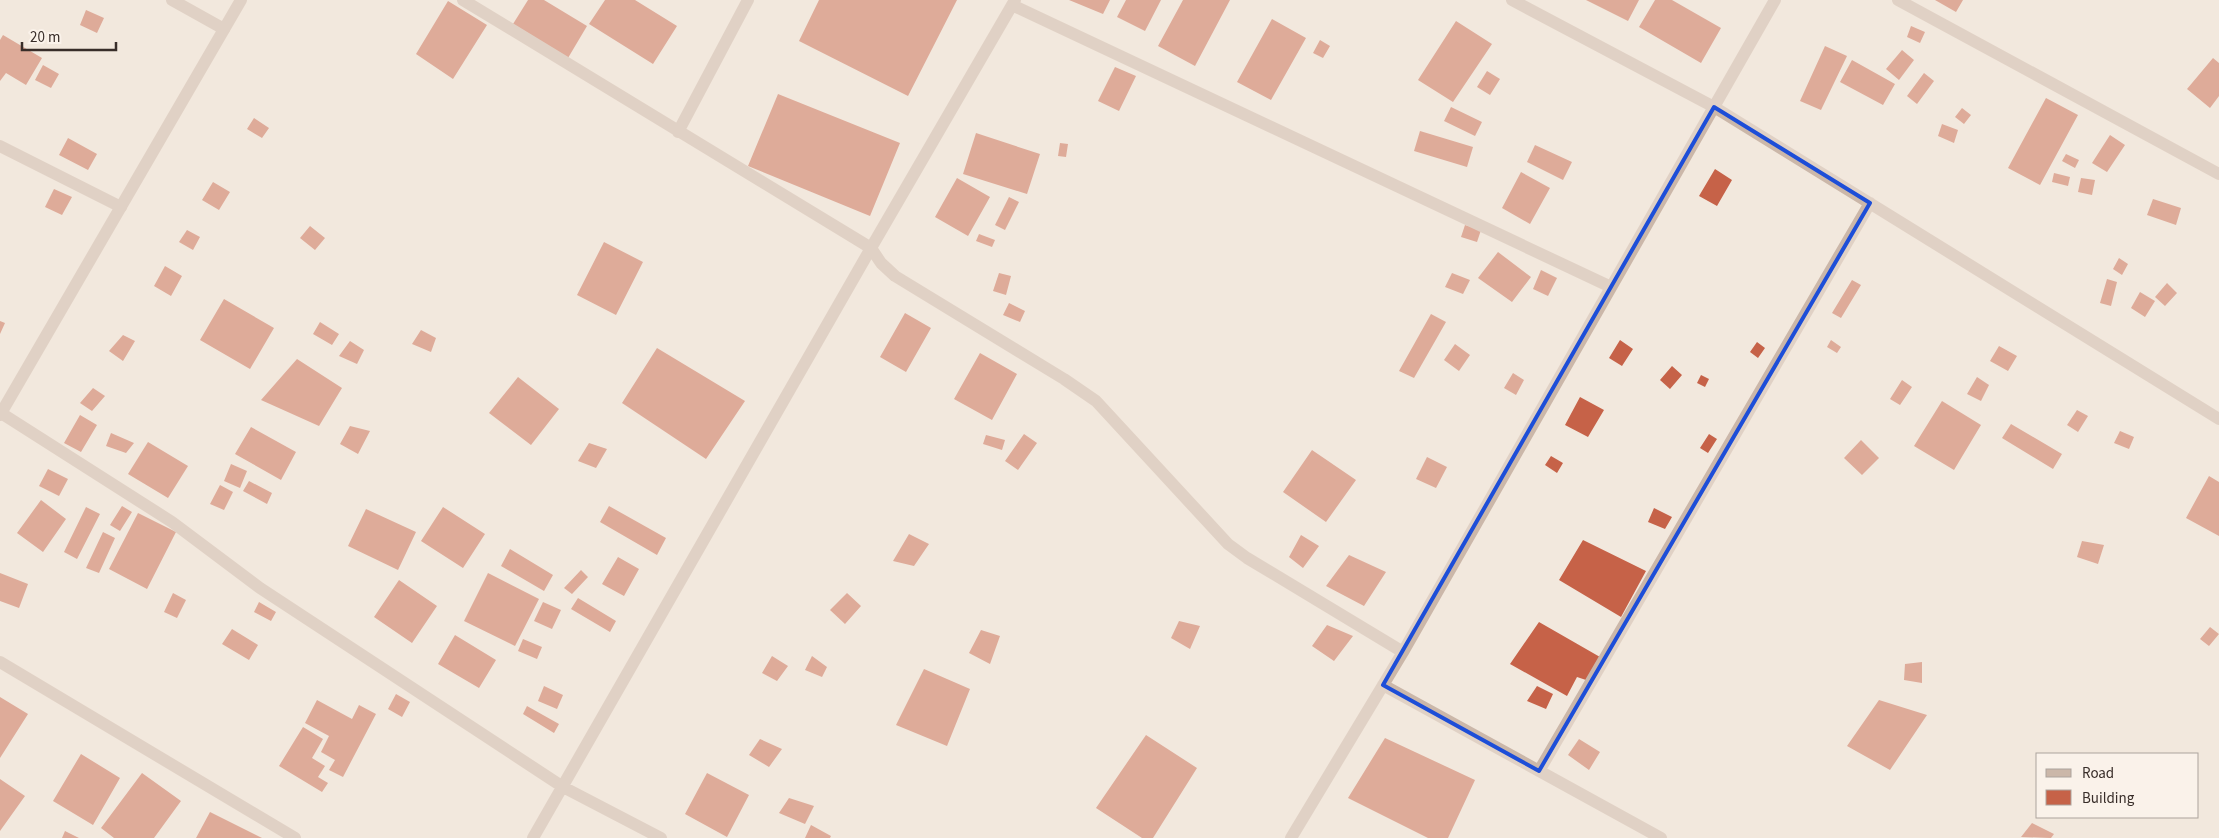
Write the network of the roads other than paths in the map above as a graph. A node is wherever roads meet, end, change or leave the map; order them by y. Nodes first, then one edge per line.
1 (172, 0) edge
2 (241, 0) edge
3 (462, 0) edge
4 (748, 0) edge
5 (1512, 0) edge
6 (1775, 0) edge
7 (1898, 0) edge
8 (1014, 2) edge
9 (482, 5) edge
10 (1536, 5) edge
11 (224, 29) junction
12 (1714, 107) junction
13 (678, 132) junction
14 (0, 146) edge
15 (2219, 174) edge
16 (1870, 203) junction
17 (121, 207) junction
18 (871, 248) junction
19 (1611, 287) junction
20 (1, 414) edge
21 (2219, 419) edge
22 (1403, 652) junction
23 (0, 662) edge
24 (1383, 685) junction
25 (1540, 771) junction
26 (562, 787) junction
27 (295, 838) edge
28 (533, 838) edge
29 (661, 838) edge
30 (1291, 838) edge
31 (1661, 838) edge

1 - 11 street
2 - 11 street
3 - 9 street
4 - 13 street
5 - 10 street
6 - 12 street
7 - 15 street
8 - 18 street
8 - 19 street
9 - 13 street
10 - 12 street
11 - 17 street
12 - 16 street
12 - 19 street
13 - 18 street
14 - 17 street
16 - 21 street
16 - 25 street
17 - 20 street
18 - 22 street
18 - 26 street
19 - 22 street
20 - 26 street
22 - 24 street
23 - 27 street
24 - 25 street
24 - 30 street
25 - 31 street
26 - 28 street
26 - 29 street

